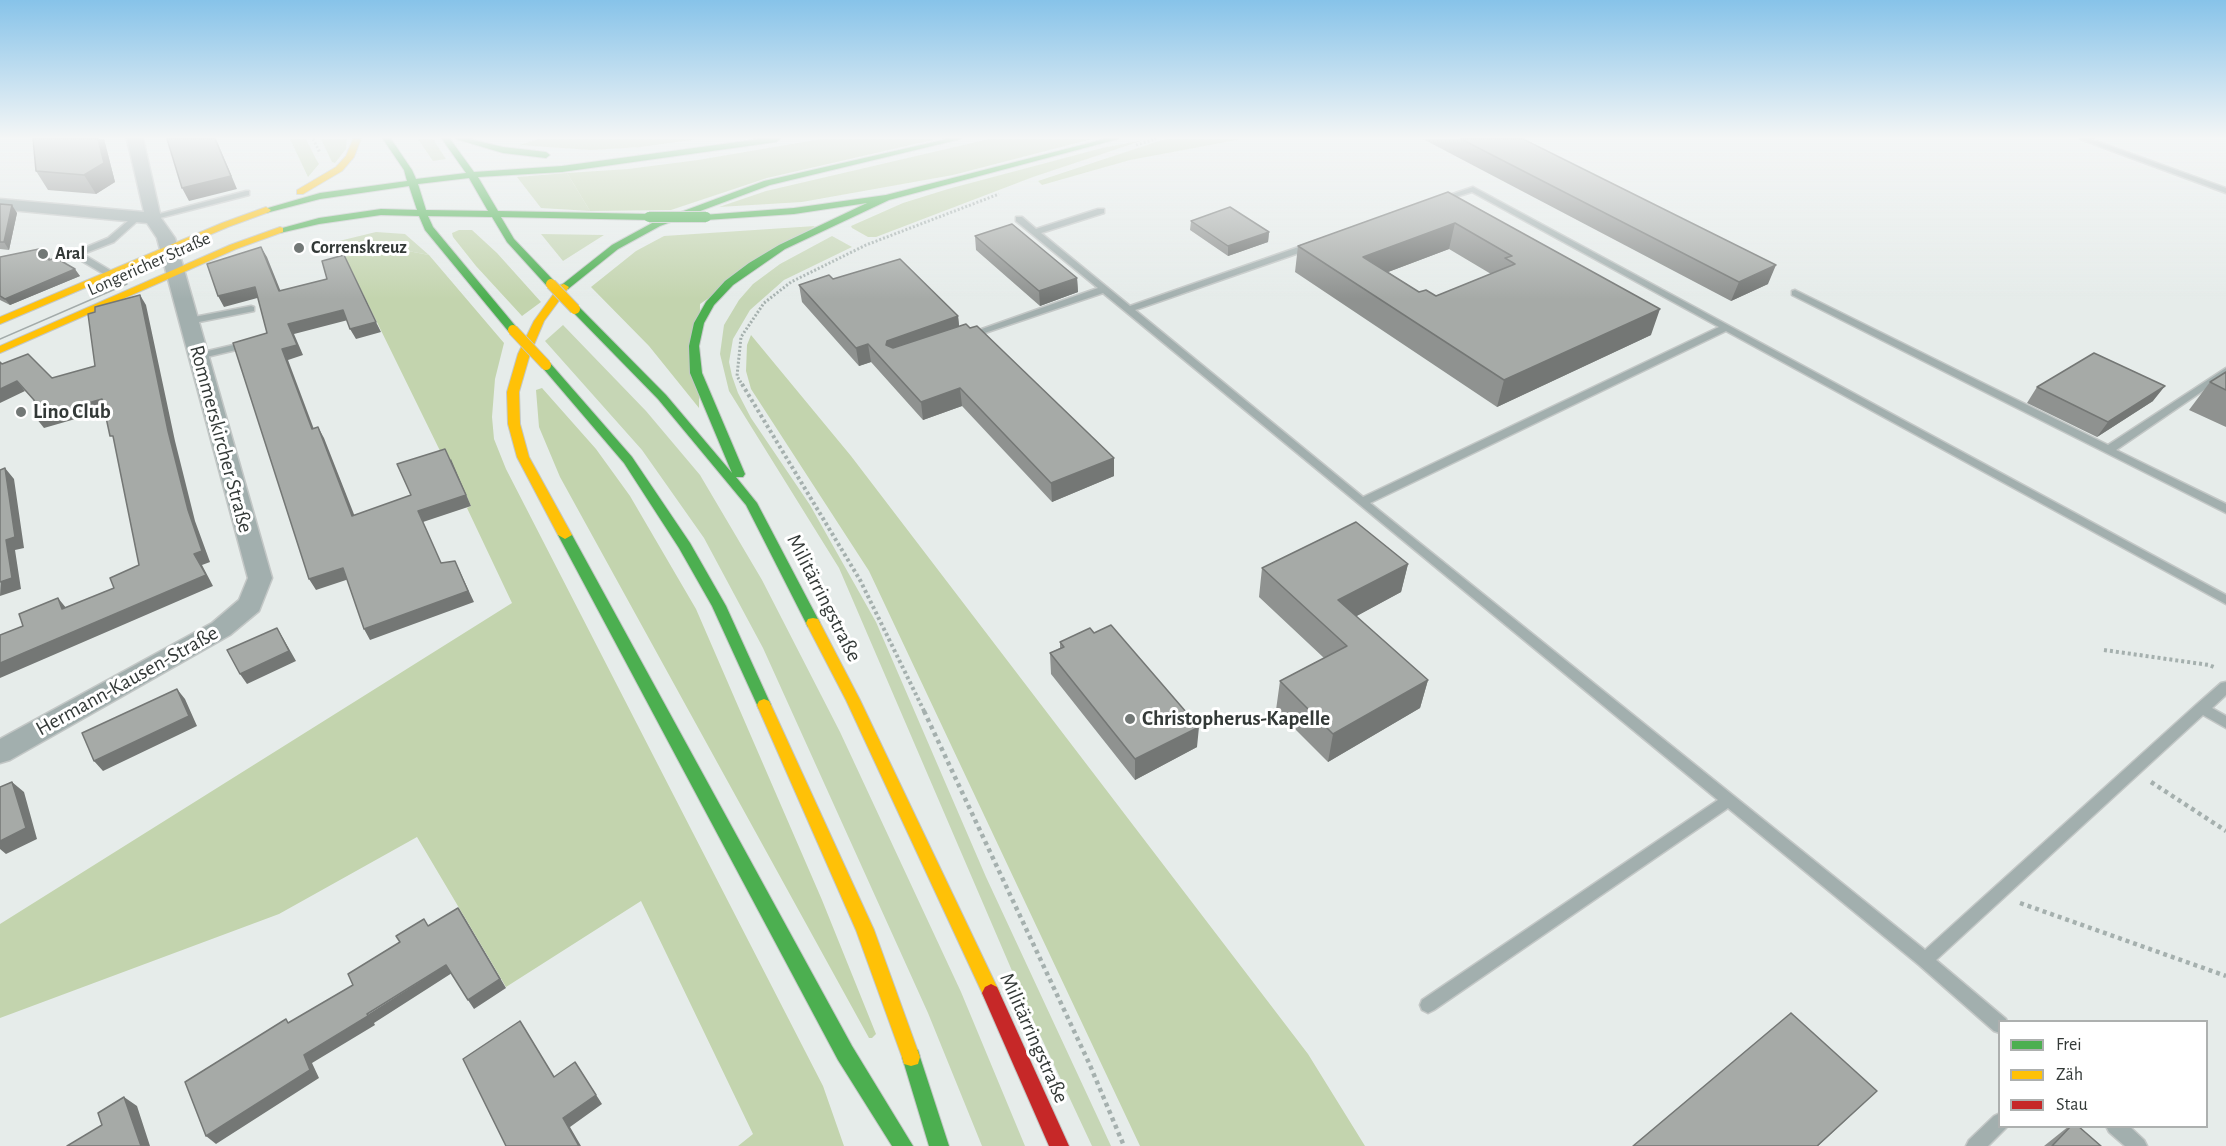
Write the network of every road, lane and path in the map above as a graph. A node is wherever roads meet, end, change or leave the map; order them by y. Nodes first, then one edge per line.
1 (141, 192) edge
2 (148, 192) edge
3 (298, 192) edge
4 (342, 192) edge
5 (430, 192) edge
6 (431, 192) edge
7 (432, 192) edge
8 (432, 192) edge
9 (433, 192) edge
10 (482, 192) edge
11 (742, 192) edge
12 (907, 192) edge
13 (1463, 192) edge
14 (1479, 192) edge
15 (246, 193) dead end
16 (886, 198) junction
17 (0, 204) edge
18 (1428, 204) edge
19 (267, 210) junction
20 (492, 210) junction
21 (1101, 211) dead end
22 (77, 213) junction
23 (478, 214) junction
24 (148, 218) junction
25 (1019, 219) dead end
26 (502, 227) junction
27 (1035, 232) junction
28 (1329, 239) edge
29 (866, 245) dead end
30 (169, 249) junction
31 (76, 254) junction
32 (55, 262) edge
33 (175, 273) junction
34 (110, 274) junction
35 (1105, 289) junction
36 (1795, 293) dead end
37 (251, 309) dead end
38 (1130, 309) junction
39 (0, 321) edge
40 (189, 321) junction
41 (1727, 327) junction
42 (962, 338) edge
43 (261, 341) edge
44 (0, 350) edge
45 (198, 356) junction
46 (2226, 371) edge
47 (2108, 450) junction
48 (1362, 502) junction
49 (751, 503) junction
50 (2226, 509) edge
51 (2226, 600) edge
52 (250, 605) joint
53 (2104, 650) dead end
54 (2218, 669) dead end
55 (2226, 687) edge
56 (2202, 708) junction
57 (2226, 723) edge
58 (0, 752) edge
59 (2133, 771) junction
60 (1728, 801) junction
61 (2226, 831) edge
62 (1997, 895) junction
63 (1925, 960) junction
64 (2226, 976) edge
65 (1428, 1005) dead end
66 (1998, 1023) edge
67 (1998, 1124) edge
68 (2117, 1128) edge
69 (903, 1146) edge
70 (939, 1146) edge
71 (1059, 1146) edge
72 (1124, 1146) edge
73 (1975, 1146) edge
74 (2138, 1146) edge

1 - 22 street
2 - 24 street
3 - 19 main road
4 - 19 main road, Longericher Straße
5 - 33 main road, Longericher Straße
6 - 70 main road, bridge
7 - 23 main road, Longericher Straße
8 - 23 main road
9 - 20 main road
10 - 20 main road, Militärringstraße
11 - 69 main road
12 - 16 main road
13 - 18 lane
14 - 41 lane
15 - 24 lane
16 - 20 main road, Longericher Straße, bridge
16 - 49 main road
17 - 22 street
19 - 30 main road, Longericher Straße
20 - 23 main road, Longericher Straße
20 - 26 main road, Militärringstraße
21 - 27 lane
22 - 24 street
23 - 26 main road
24 - 30 street, Rommerskircher Straße
24 - 31 lane
25 - 27 lane
26 - 49 main road, Militärringstraße, bridge
27 - 35 lane
28 - 38 lane
29 - 72 path
30 - 33 street, Rommerskircher Straße
30 - 34 main road, Longericher Straße
31 - 32 lane
31 - 34 lane
33 - 40 street, Rommerskircher Straße
33 - 44 main road, Longericher Straße
34 - 39 main road, Longericher Straße
35 - 38 lane
35 - 42 lane
36 - 47 lane
37 - 40 lane
38 - 48 lane
40 - 45 street, Rommerskircher Straße
41 - 48 lane
41 - 51 lane
43 - 45 lane
45 - 52 street, Rommerskircher Straße
46 - 47 lane
47 - 50 lane
48 - 60 lane
49 - 71 main road, Militärringstraße
52 - 58 street, Hermann-Kausen-Straße
53 - 54 path
55 - 56 lane
56 - 57 lane
56 - 59 lane
59 - 61 path
59 - 62 lane
60 - 63 lane
60 - 65 lane
62 - 63 lane
62 - 64 path
63 - 66 lane
67 - 73 lane
68 - 74 lane

